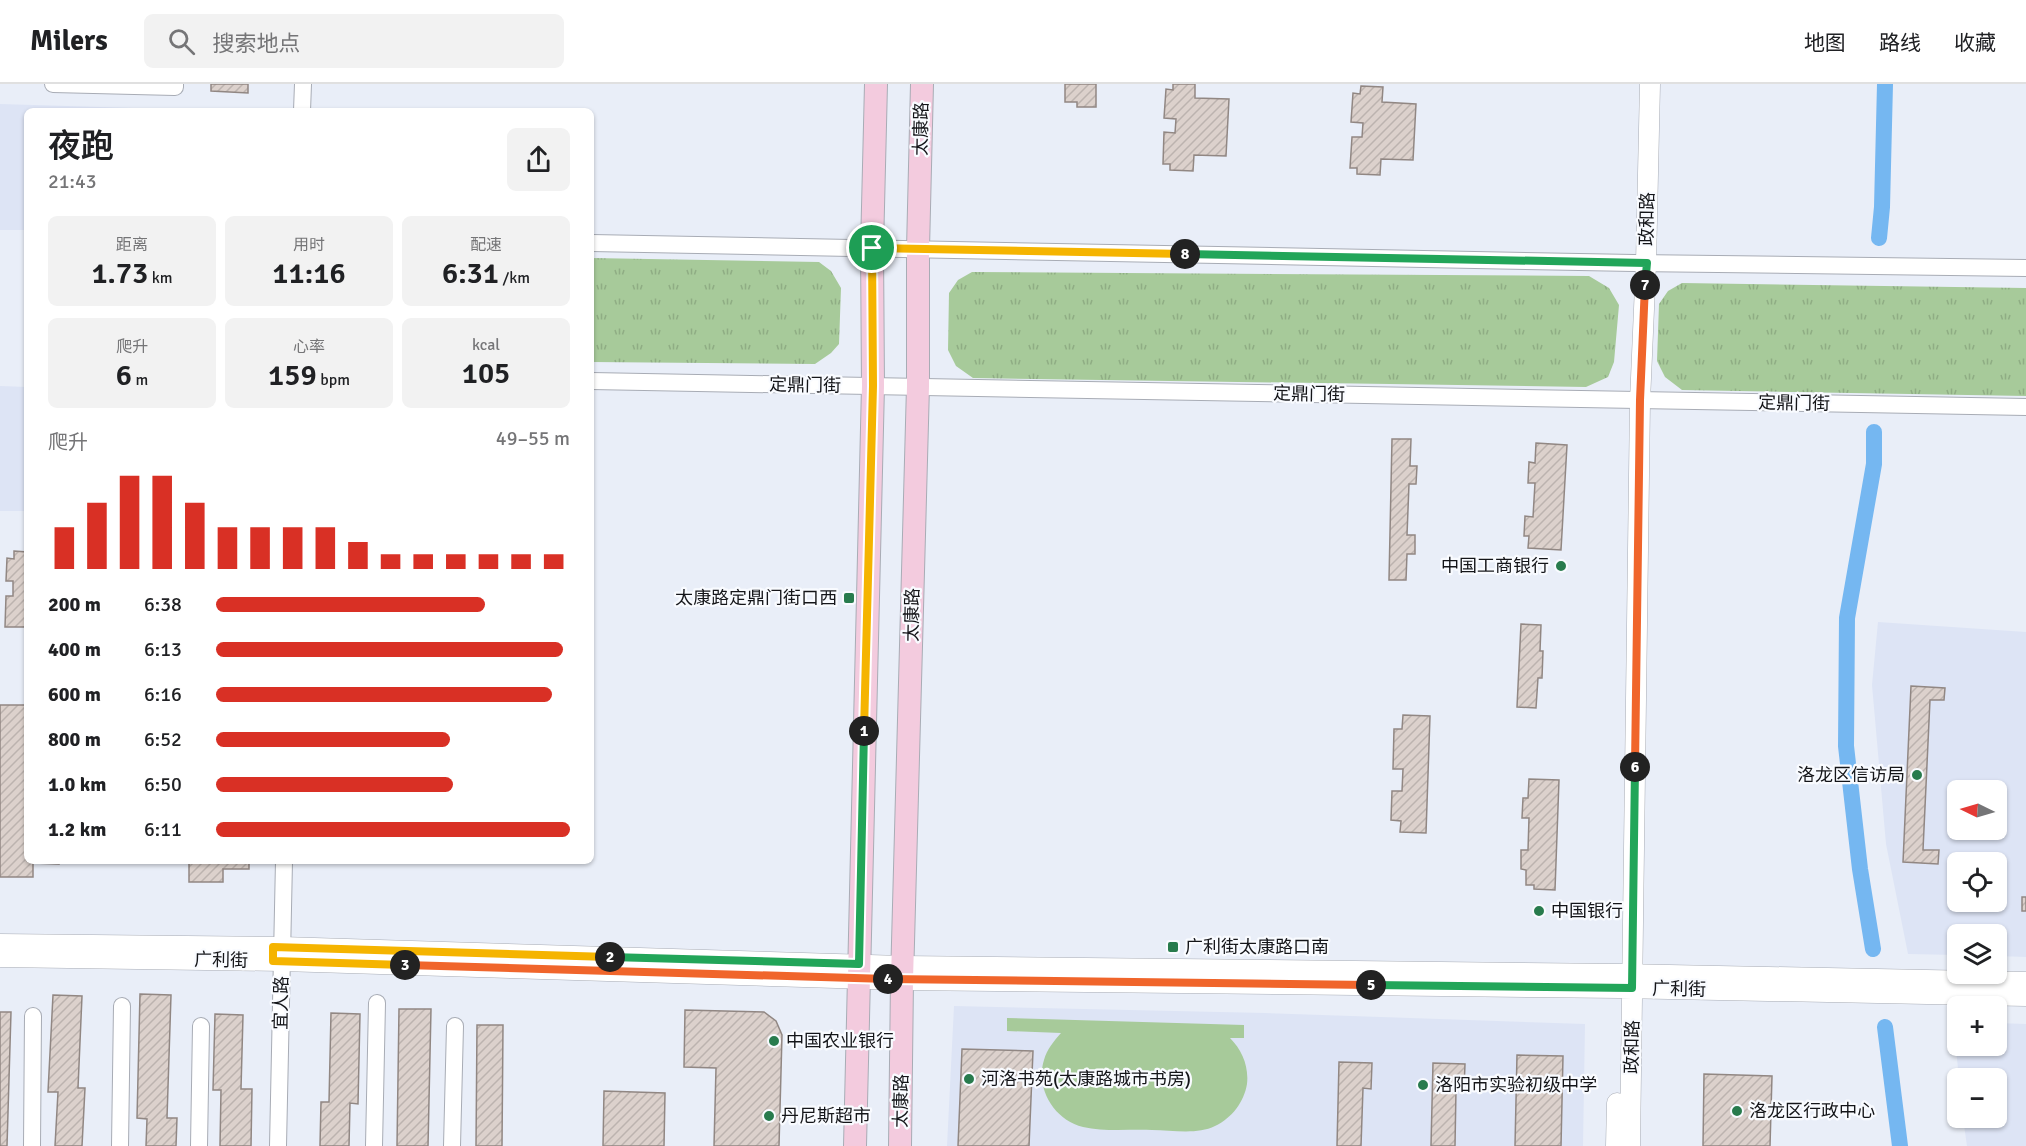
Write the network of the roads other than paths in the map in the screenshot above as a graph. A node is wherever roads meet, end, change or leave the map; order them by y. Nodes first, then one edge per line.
1 (53, 84) edge
2 (87, 84) edge
3 (176, 84) edge
4 (292, 84) edge
5 (303, 84) edge
6 (876, 84) edge
7 (922, 84) edge
8 (1637, 84) edge
9 (1650, 84) edge
10 (291, 108) edge
11 (302, 108) edge
12 (594, 243) edge
13 (872, 248) junction
14 (918, 249) junction
15 (1640, 263) junction
16 (2026, 268) edge
17 (594, 381) edge
18 (873, 386) junction
19 (918, 386) junction
20 (1634, 400) junction
21 (2026, 407) edge
22 (275, 864) edge
23 (284, 864) edge
24 (0, 944) edge
25 (277, 954) junction
26 (0, 957) edge
27 (858, 971) junction
28 (902, 973) junction
29 (1626, 981) junction
30 (2026, 982) edge
31 (2026, 996) edge
32 (377, 1003) dead end
33 (122, 1006) dead end
34 (33, 1016) dead end
35 (201, 1026) dead end
36 (455, 1026) dead end
37 (32, 1146) edge
38 (120, 1146) edge
39 (199, 1146) edge
40 (269, 1146) edge
41 (278, 1146) edge
42 (374, 1146) edge
43 (452, 1146) edge
44 (855, 1146) edge
45 (900, 1146) edge
46 (1616, 1146) edge
47 (1630, 1146) edge

1 - 2 street
2 - 3 street
4 - 10 street
5 - 11 street
6 - 13 main road
7 - 14 main road, 太康路
8 - 15 street, 政和路
9 - 15 street, 政和路
12 - 13 street
13 - 14 street
13 - 18 main road
14 - 15 street
14 - 19 main road, 太康路
15 - 16 street
15 - 20 street, 政和路
17 - 18 street, 定鼎门街
18 - 19 street, 定鼎门街
18 - 27 main road
19 - 20 street, 定鼎门街
19 - 28 main road, 太康路
20 - 21 street, 定鼎门街
20 - 29 street, 政和路
22 - 25 street, 宜人路
23 - 25 street, 宜人路
24 - 25 street, 广利街
25 - 26 street, 广利街
25 - 27 street, 广利街
25 - 40 street, 宜人路
25 - 41 street, 宜人路
27 - 28 street, 广利街
27 - 44 main road
28 - 29 street, 广利街
28 - 45 main road, 太康路
29 - 30 street, 广利街
29 - 31 street, 广利街
29 - 46 street, 政和路
29 - 47 street, 政和路
32 - 42 street
33 - 38 street
34 - 37 street
35 - 39 street
36 - 43 street

